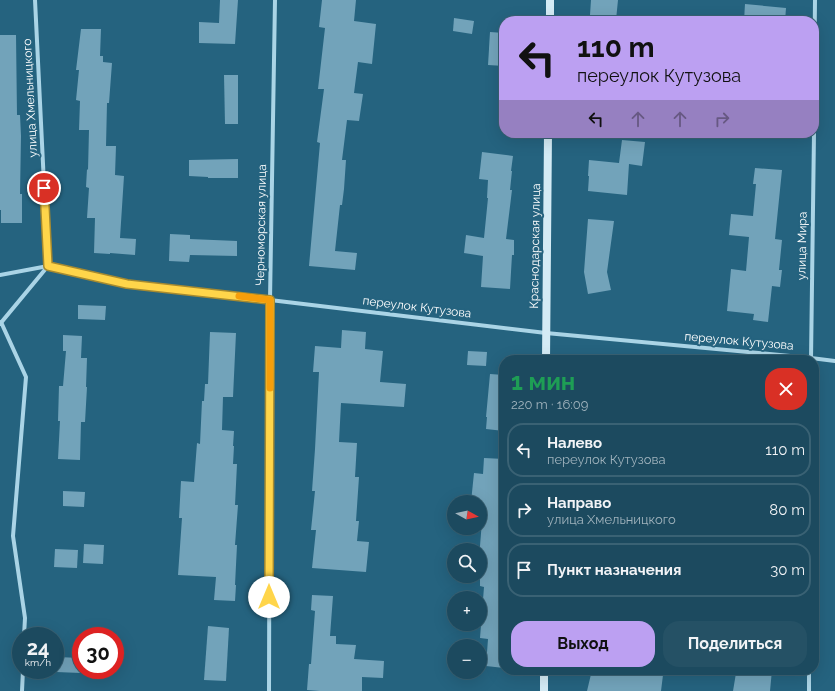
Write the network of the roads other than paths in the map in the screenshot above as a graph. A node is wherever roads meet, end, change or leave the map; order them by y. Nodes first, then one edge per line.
1 (35, 0) edge
2 (275, 0) edge
3 (550, 0) edge
4 (815, 0) edge
5 (550, 16) edge
6 (815, 16) edge
7 (548, 138) edge
8 (814, 138) edge
9 (48, 266) junction
10 (0, 275) edge
11 (270, 300) junction
12 (1, 323) edge
13 (546, 333) junction
14 (546, 355) edge
15 (770, 355) edge
16 (811, 355) edge
17 (819, 360) edge
18 (835, 361) edge
19 (24, 627) edge
20 (544, 675) edge
21 (810, 675) edge
22 (23, 679) edge
23 (22, 691) edge
24 (269, 691) edge
25 (544, 691) edge
26 (809, 691) edge

1 - 9 street, улица Хмельницкого
2 - 11 street, Черноморская улица
3 - 5 street
4 - 6 street
7 - 13 street, Краснодарская улица
8 - 16 street, улица Мира
9 - 10 street, переулок Кутузова
9 - 11 street, переулок Кутузова
9 - 12 street
11 - 13 street, переулок Кутузова
11 - 24 street, Черноморская улица
12 - 19 street
13 - 14 street, Краснодарская улица
13 - 15 street, переулок Кутузова
17 - 18 street, переулок Кутузова
20 - 25 street
21 - 26 street
22 - 23 street

